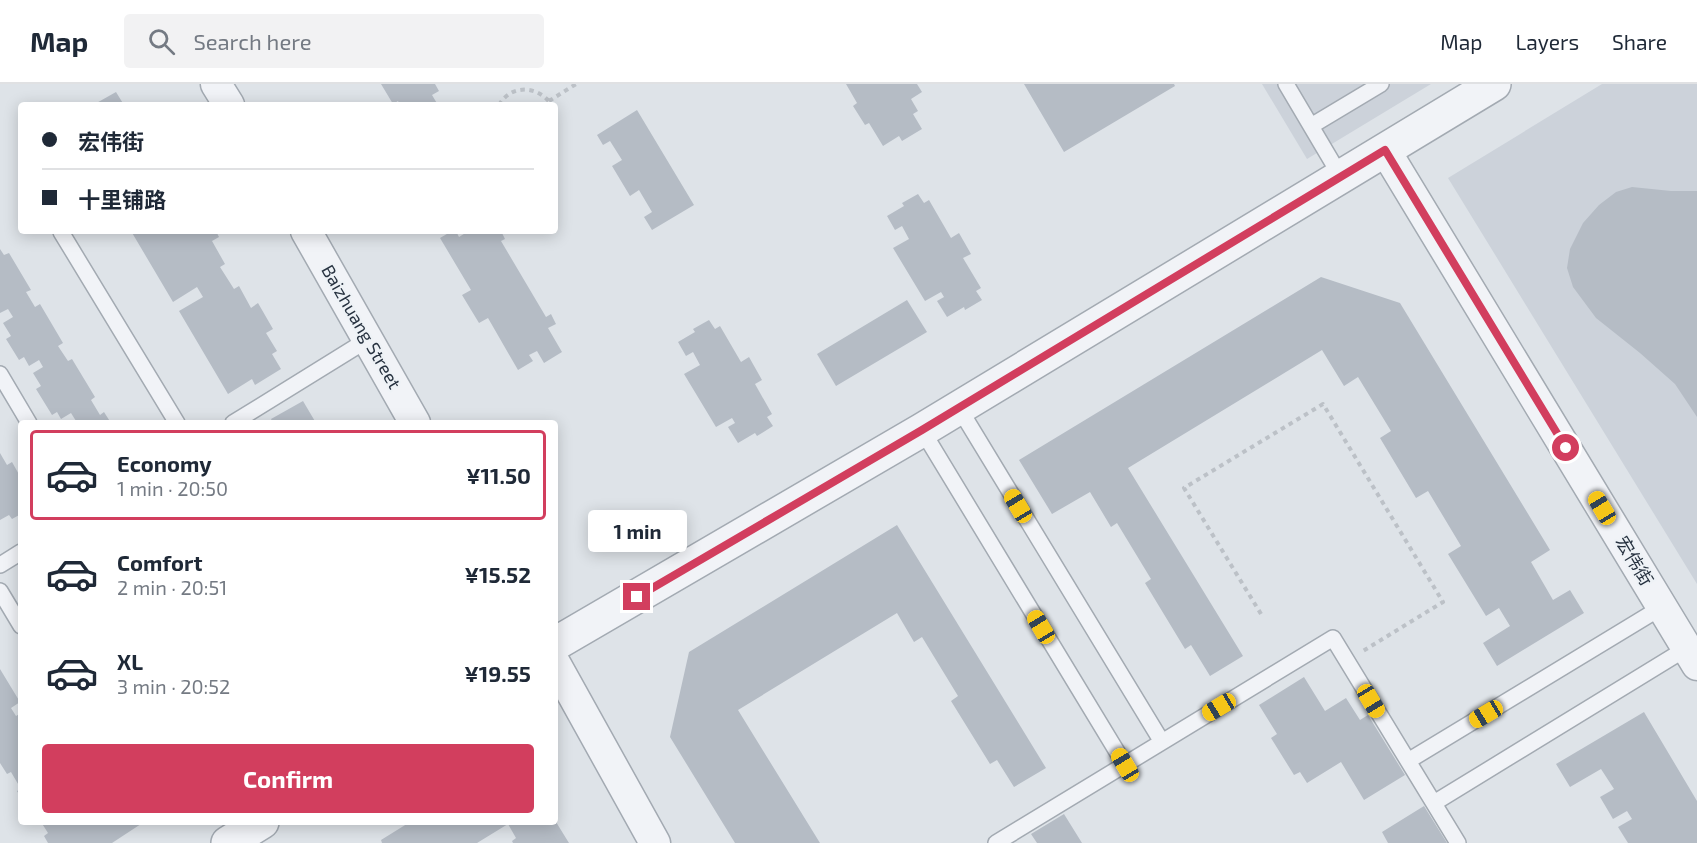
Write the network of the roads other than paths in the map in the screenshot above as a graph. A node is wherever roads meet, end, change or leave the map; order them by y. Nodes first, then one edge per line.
1 (216, 84) edge
2 (1286, 84) edge
3 (1381, 84) edge
4 (1494, 84) edge
5 (227, 102) edge
6 (1311, 126) junction
7 (1385, 150) junction
8 (1341, 177) junction
9 (63, 234) edge
10 (308, 234) edge
11 (367, 340) junction
12 (0, 374) edge
13 (959, 408) junction
14 (27, 420) edge
15 (175, 420) edge
16 (240, 420) edge
17 (414, 420) edge
18 (922, 430) junction
19 (18, 554) edge
20 (0, 565) edge
21 (0, 591) edge
22 (1662, 607) junction
23 (18, 621) edge
24 (558, 642) edge
25 (1692, 657) edge
26 (558, 668) edge
27 (1162, 742) junction
28 (1408, 761) junction
29 (1125, 765) junction
30 (1434, 803) junction
31 (257, 825) edge
32 (228, 843) edge
33 (655, 843) edge
34 (996, 843) edge
35 (1458, 843) edge

1 - 5 street
2 - 6 lane
3 - 6 lane
4 - 7 street
6 - 8 lane
7 - 8 street
7 - 22 street, 宏伟街
8 - 13 street
9 - 15 lane
10 - 11 street, Baizhuang Street
11 - 16 lane
11 - 17 street, Baizhuang Street
12 - 14 lane
13 - 18 street
13 - 27 lane
18 - 24 street
18 - 29 lane
19 - 20 lane
21 - 23 lane
22 - 25 street, 宏伟街
22 - 28 lane
25 - 30 lane
26 - 33 street
27 - 28 lane
27 - 29 lane
28 - 30 lane
29 - 34 lane
30 - 35 lane
31 - 32 street

